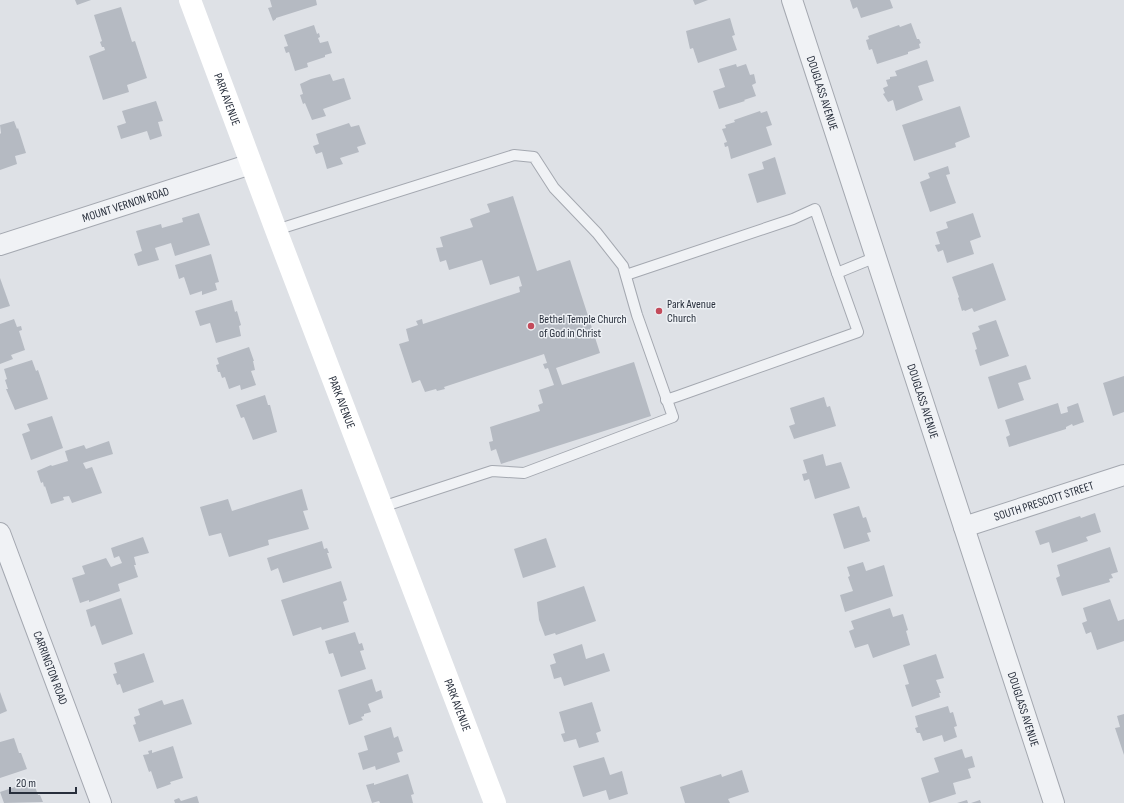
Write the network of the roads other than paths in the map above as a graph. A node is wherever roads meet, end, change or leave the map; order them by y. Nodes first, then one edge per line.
1 (190, 0) edge
2 (792, 0) edge
3 (251, 164) junction
4 (276, 230) junction
5 (0, 245) edge
6 (876, 257) junction
7 (837, 273) junction
8 (626, 275) junction
9 (666, 400) junction
10 (1124, 475) edge
11 (382, 507) junction
12 (964, 527) junction
13 (0, 533) edge
14 (101, 803) edge
15 (495, 803) edge
16 (1054, 803) edge

1 - 3 main road, PARK AVENUE
2 - 6 street, DOUGLASS AVENUE
3 - 4 main road, PARK AVENUE
3 - 5 street, MOUNT VERNON ROAD
4 - 8 lane
4 - 11 main road, PARK AVENUE
6 - 7 lane
6 - 12 street, DOUGLASS AVENUE
7 - 8 lane
7 - 9 lane
8 - 9 lane
9 - 11 lane
10 - 12 street, SOUTH PRESCOTT STREET
11 - 15 main road, PARK AVENUE
12 - 16 street, DOUGLASS AVENUE
13 - 14 street, CARRINGTON ROAD

